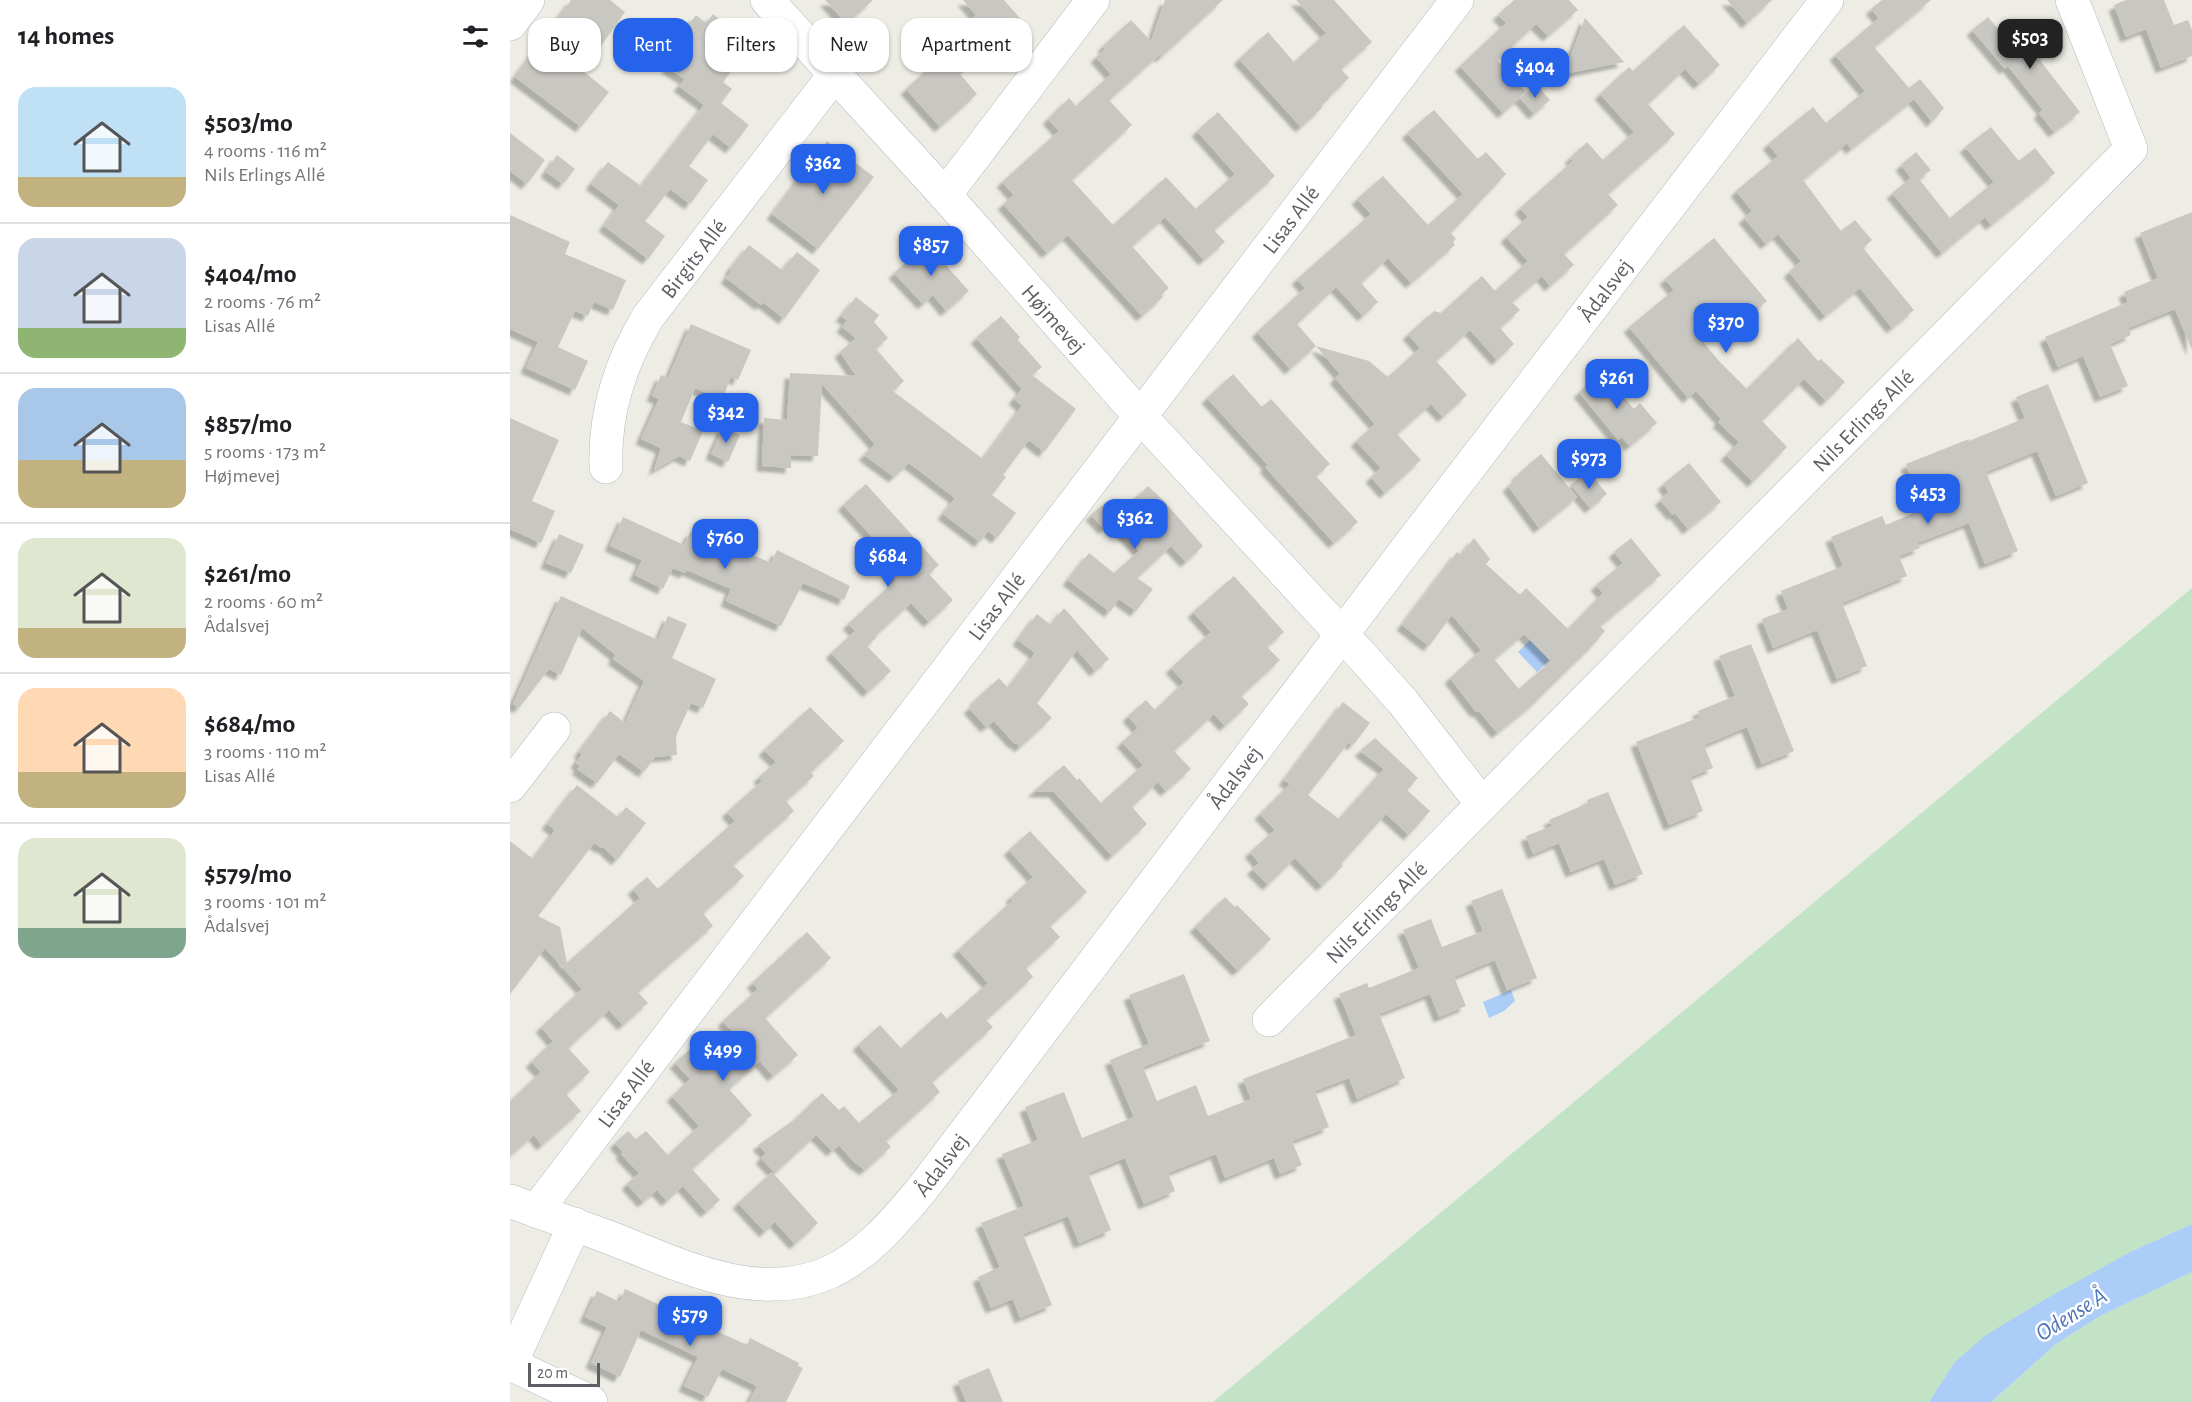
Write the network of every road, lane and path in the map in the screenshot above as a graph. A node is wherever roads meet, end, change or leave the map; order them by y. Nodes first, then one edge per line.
1 (528, 0) edge
2 (767, 0) edge
3 (1093, 0) edge
4 (1457, 0) edge
5 (1827, 0) edge
6 (2072, 0) edge
7 (510, 24) edge
8 (835, 74) junction
9 (945, 195) junction
10 (1140, 416) junction
11 (606, 467) dead end
12 (1342, 635) junction
13 (554, 729) dead end
14 (510, 786) edge
15 (1482, 804) junction
16 (1269, 1020) dead end
17 (523, 1206) edge
18 (575, 1224) junction
19 (510, 1364) edge
20 (591, 1402) edge

1 - 7 street
2 - 8 street, Højmevej
3 - 9 street
4 - 10 street, Lisas Allé
5 - 12 street, Ådalsvej
6 - 15 street, Nils Erlings Allé
8 - 9 street, Højmevej
8 - 11 street, Birgits Allé
9 - 10 street, Højmevej
10 - 12 street, Højmevej
10 - 17 street, Lisas Allé
12 - 15 street
12 - 18 street, Ådalsvej
13 - 14 street
15 - 16 street, Nils Erlings Allé
17 - 18 street, Ådalsvej
18 - 19 street
19 - 20 street

